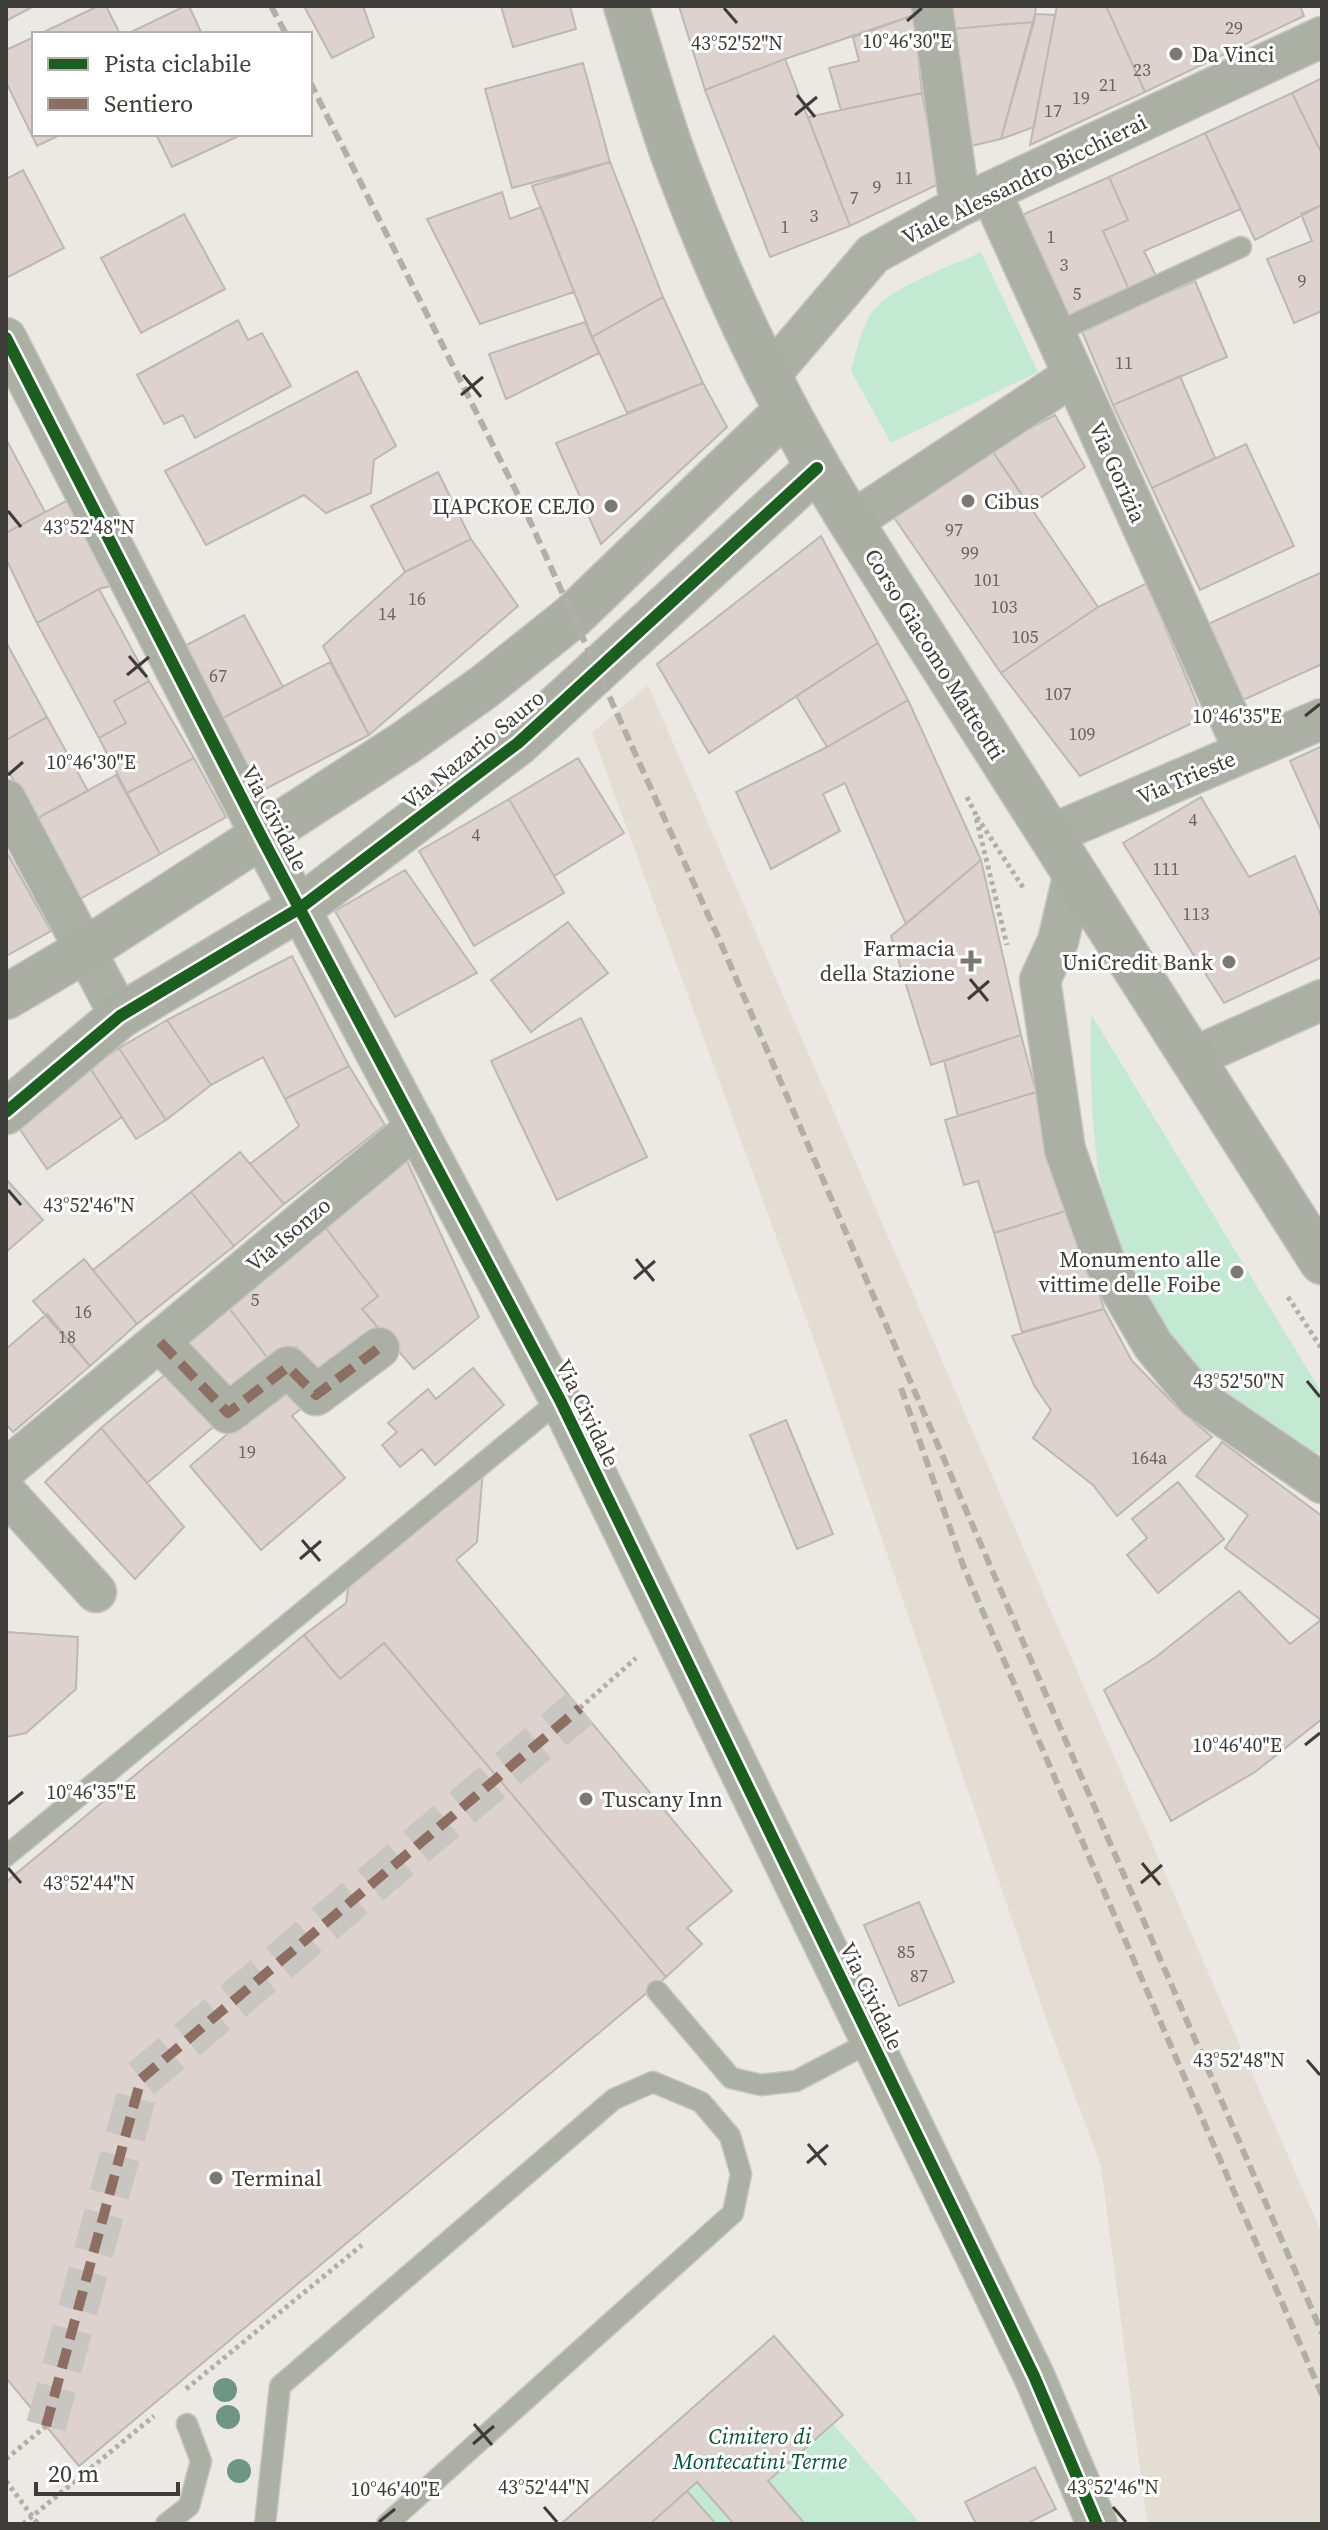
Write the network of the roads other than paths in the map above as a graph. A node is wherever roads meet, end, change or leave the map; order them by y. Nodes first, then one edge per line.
1 (626, 6) edge
2 (932, 6) edge
3 (1315, 28) edge
4 (976, 200) junction
5 (1241, 247) dead end
6 (1055, 333) junction
7 (6, 338) edge
8 (1074, 375) junction
9 (776, 394) junction
10 (817, 468) junction
11 (851, 522) junction
12 (1322, 719) edge
13 (1245, 752) junction
14 (6, 800) edge
15 (1050, 835) junction
16 (261, 836) junction
17 (1074, 873) junction
18 (300, 908) junction
19 (84, 951) junction
20 (6, 997) edge
21 (1322, 1000) edge
22 (120, 1016) junction
23 (1192, 1058) junction
24 (6, 1112) edge
25 (416, 1127) junction
26 (1322, 1262) edge
27 (160, 1342) junction
28 (379, 1348) dead end
29 (560, 1400) junction
30 (6, 1469) edge
31 (1322, 1483) edge
32 (6, 1493) edge
33 (96, 1592) dead end
34 (6, 1856) edge
35 (657, 1991) dead end
36 (872, 2041) junction
37 (187, 2424) dead end
38 (166, 2524) edge
39 (265, 2524) edge
40 (387, 2524) edge
41 (1097, 2524) edge

1 - 9 street, Corso Giacomo Matteotti
2 - 4 street, Via Gorizia
3 - 4 street, Viale Alessandro Bicchierai
4 - 6 street, Via Gorizia
4 - 9 street, Viale Alessandro Bicchierai
5 - 6 lane
6 - 8 street, Via Gorizia
7 - 16 street, Via Cividale
8 - 11 street
8 - 13 street, Via Gorizia
9 - 10 street, Corso Giacomo Matteotti
9 - 16 street, Via Nazario Sauro
10 - 11 street, Corso Giacomo Matteotti
10 - 18 street, Via Nazario Sauro
11 - 15 street, Corso Giacomo Matteotti
12 - 13 street, Via Trieste
13 - 15 street, Via Trieste
14 - 19 street
15 - 17 street, Corso Giacomo Matteotti
16 - 18 street, Via Cividale
16 - 19 street, Via Nazario Sauro
17 - 23 street, Corso Giacomo Matteotti
17 - 31 street
18 - 22 street, Via Nazario Sauro
18 - 25 street, Via Cividale
19 - 20 street, Via Nazario Sauro
19 - 22 street
21 - 23 street
22 - 24 street, Via Nazario Sauro
23 - 26 street, Corso Giacomo Matteotti
25 - 27 street, Via Isonzo
25 - 29 street, Via Cividale
27 - 28 street
27 - 30 street, Via Isonzo
29 - 34 lane
29 - 36 street, Via Cividale
32 - 33 street
35 - 36 lane
36 - 41 street, Via Cividale
37 - 38 lane
39 - 40 lane

